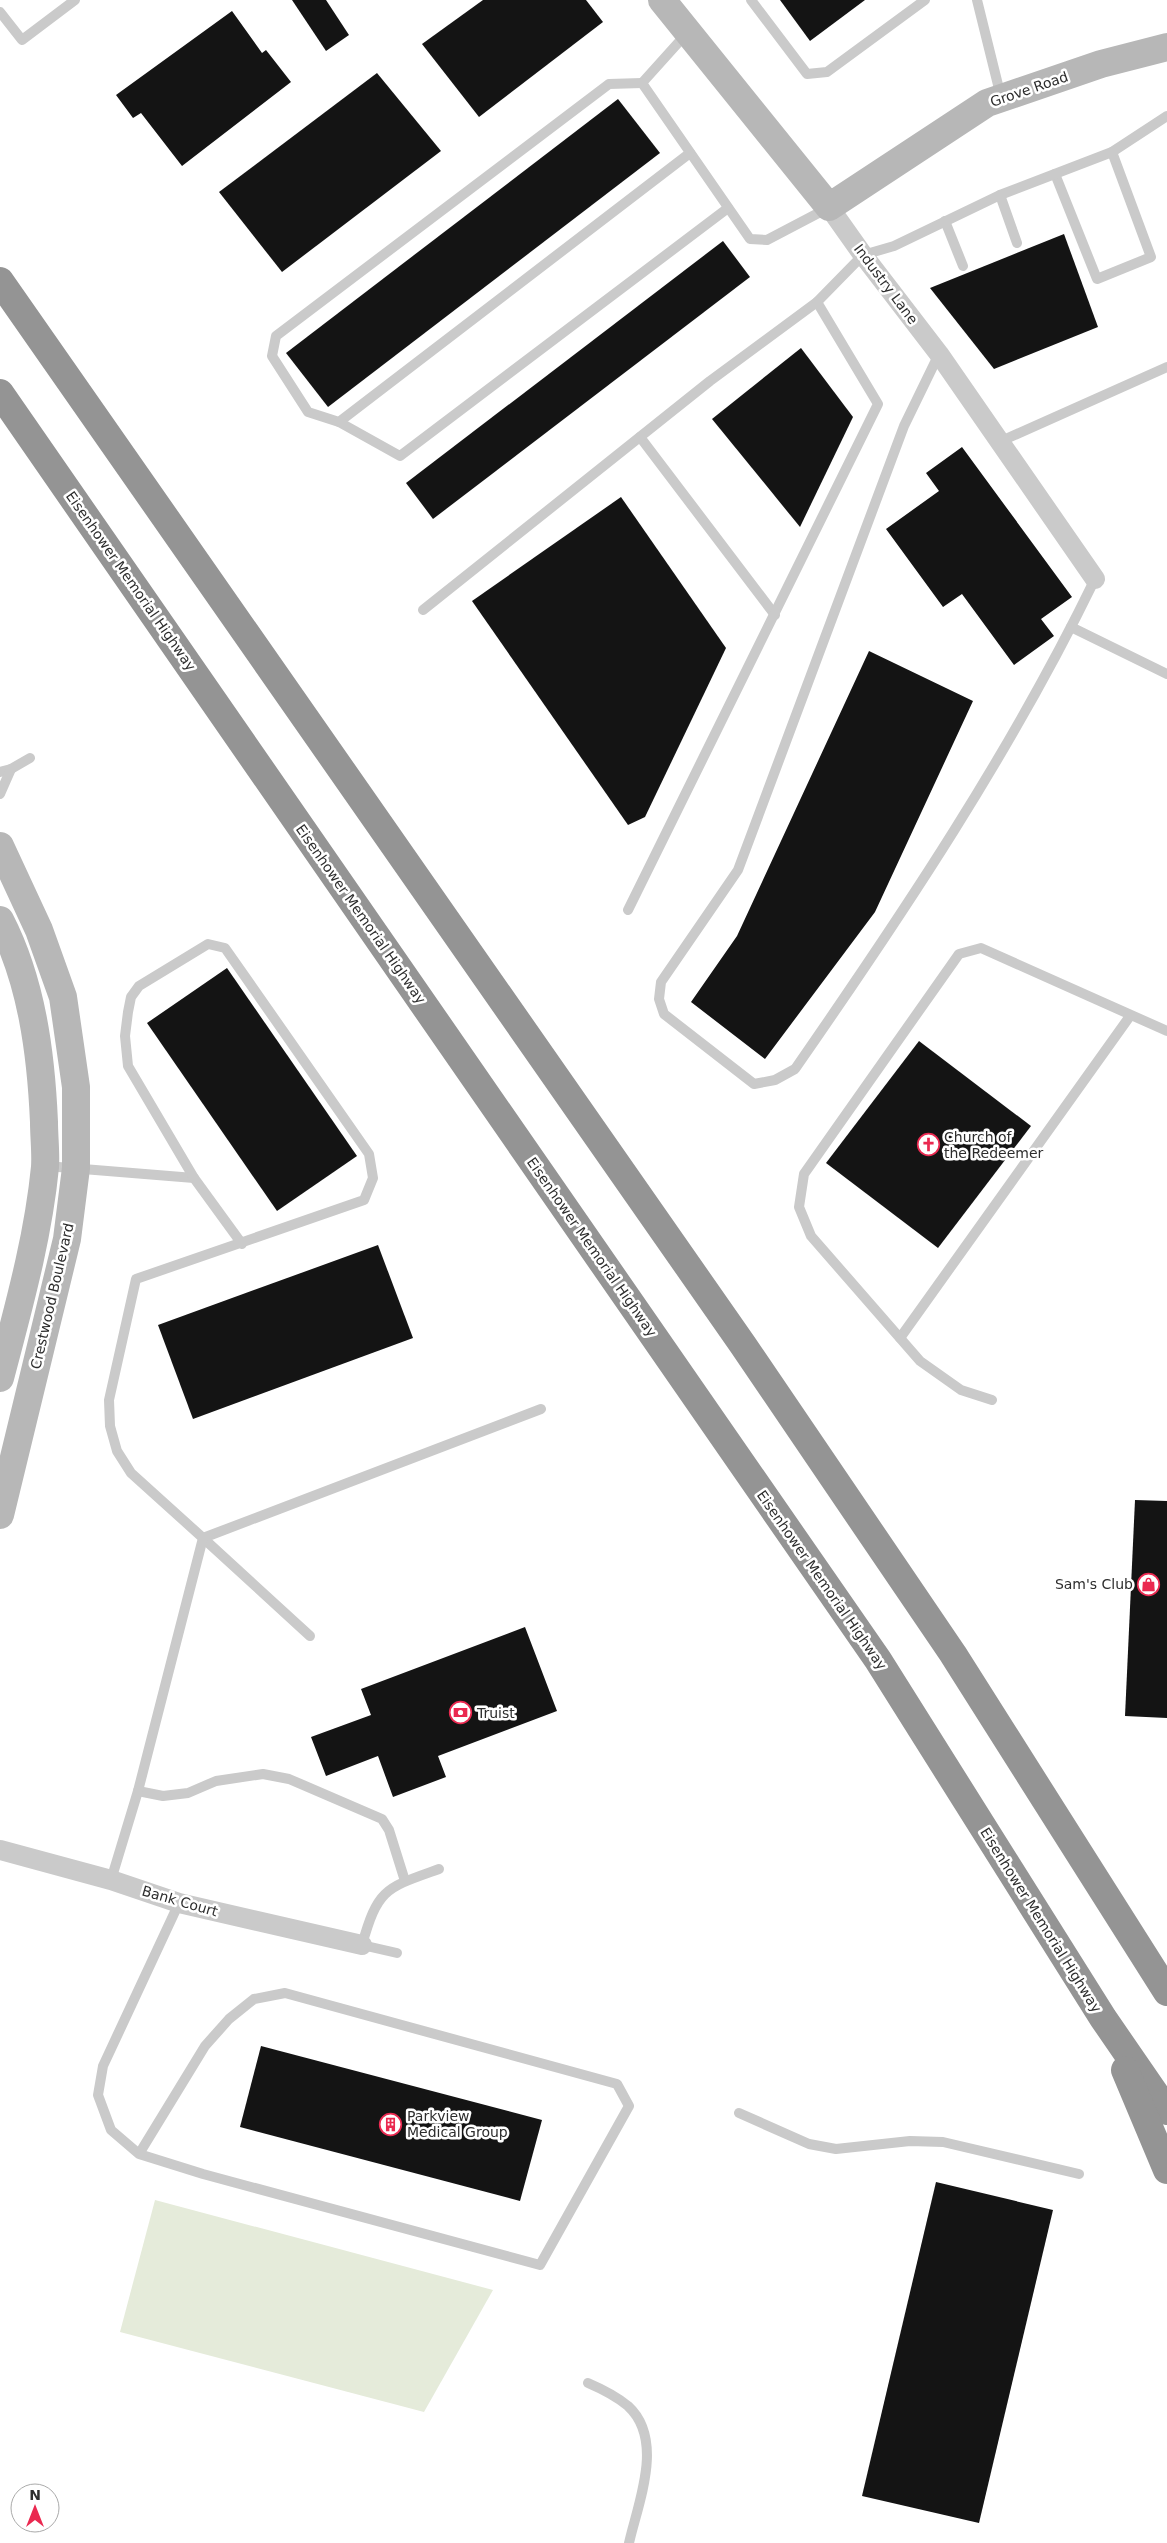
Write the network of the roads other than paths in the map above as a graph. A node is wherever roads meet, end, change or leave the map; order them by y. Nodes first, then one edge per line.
1 (75, 0) edge
2 (662, 0) edge
3 (751, 0) edge
4 (925, 0) edge
5 (977, 0) edge
6 (0, 12) edge
7 (688, 32) junction
8 (1167, 47) edge
9 (642, 83) junction
10 (1001, 98) junction
11 (1167, 116) edge
12 (1112, 152) junction
13 (690, 153) junction
14 (1055, 174) junction
15 (1000, 195) junction
16 (829, 207) junction
17 (728, 208) junction
18 (945, 221) junction
19 (1017, 243) dead end
20 (862, 255) junction
21 (963, 266) dead end
22 (0, 281) edge
23 (817, 302) junction
24 (939, 354) junction
25 (1167, 367) edge
26 (0, 393) edge
27 (339, 422) junction
28 (640, 437) junction
29 (999, 442) junction
30 (1095, 579) joint
31 (423, 610) dead end
32 (775, 615) junction
33 (1071, 627) junction
34 (1167, 674) edge
35 (30, 758) dead end
36 (11, 769) junction
37 (0, 772) edge
38 (0, 794) edge
39 (0, 846) edge
40 (628, 910) dead end
41 (0, 920) edge
42 (1130, 1016) junction
43 (1167, 1031) edge
44 (45, 1166) junction
45 (76, 1168) junction
46 (194, 1178) junction
47 (242, 1244) junction
48 (900, 1338) junction
49 (0, 1378) edge
50 (992, 1400) dead end
51 (541, 1409) dead end
52 (0, 1516) edge
53 (203, 1538) junction
54 (310, 1636) dead end
55 (138, 1791) junction
56 (0, 1850) edge
57 (439, 1869) dead end
58 (111, 1880) junction
59 (405, 1882) junction
60 (180, 1903) junction
61 (362, 1945) junction
62 (397, 1953) dead end
63 (1144, 1958) junction
64 (1167, 1974) edge
65 (1167, 1992) edge
66 (1103, 2018) junction
67 (1167, 2111) edge
68 (739, 2113) dead end
69 (138, 2154) junction
70 (1167, 2170) edge
71 (1079, 2174) dead end
72 (588, 2383) dead end
73 (629, 2543) edge

1 - 6 lane
2 - 7 main road, Industry Lane
3 - 4 lane
5 - 10 lane
7 - 9 lane
7 - 16 main road, Industry Lane
8 - 10 main road, Grove Road
9 - 13 lane
9 - 27 lane
10 - 16 main road, Grove Road
11 - 12 lane
12 - 14 lane
12 - 14 lane
13 - 17 lane
13 - 27 lane
14 - 15 lane
15 - 18 lane
15 - 19 lane
16 - 17 lane
16 - 20 street, Industry Lane
17 - 27 lane
18 - 20 lane
18 - 21 lane
20 - 23 lane
20 - 24 street, Industry Lane
22 - 63 highway
23 - 28 lane
23 - 32 lane
24 - 29 street, Industry Lane
24 - 33 lane
25 - 29 lane
26 - 66 highway, Eisenhower Memorial Highway
28 - 31 lane
28 - 32 lane
29 - 30 street, Industry Lane
30 - 33 lane
32 - 40 lane
33 - 34 lane
35 - 36 lane
36 - 37 lane
36 - 38 lane
39 - 45 main road, Crestwood Boulevard
41 - 44 main road
42 - 43 lane
42 - 48 lane
42 - 48 lane
44 - 45 lane
44 - 49 main road
45 - 46 lane
45 - 52 main road, Crestwood Boulevard
46 - 47 lane
46 - 47 lane
47 - 53 lane
48 - 50 lane
51 - 53 lane
53 - 54 lane
53 - 55 lane
55 - 58 lane
55 - 59 lane
56 - 58 street, Bank Court
57 - 59 lane
58 - 60 street, Bank Court
59 - 61 lane
60 - 61 street, Bank Court
60 - 69 lane
61 - 62 lane
63 - 64 highway
63 - 65 highway
66 - 67 highway, Eisenhower Memorial Highway
66 - 70 highway
68 - 71 lane
69 - 69 lane
72 - 73 lane

